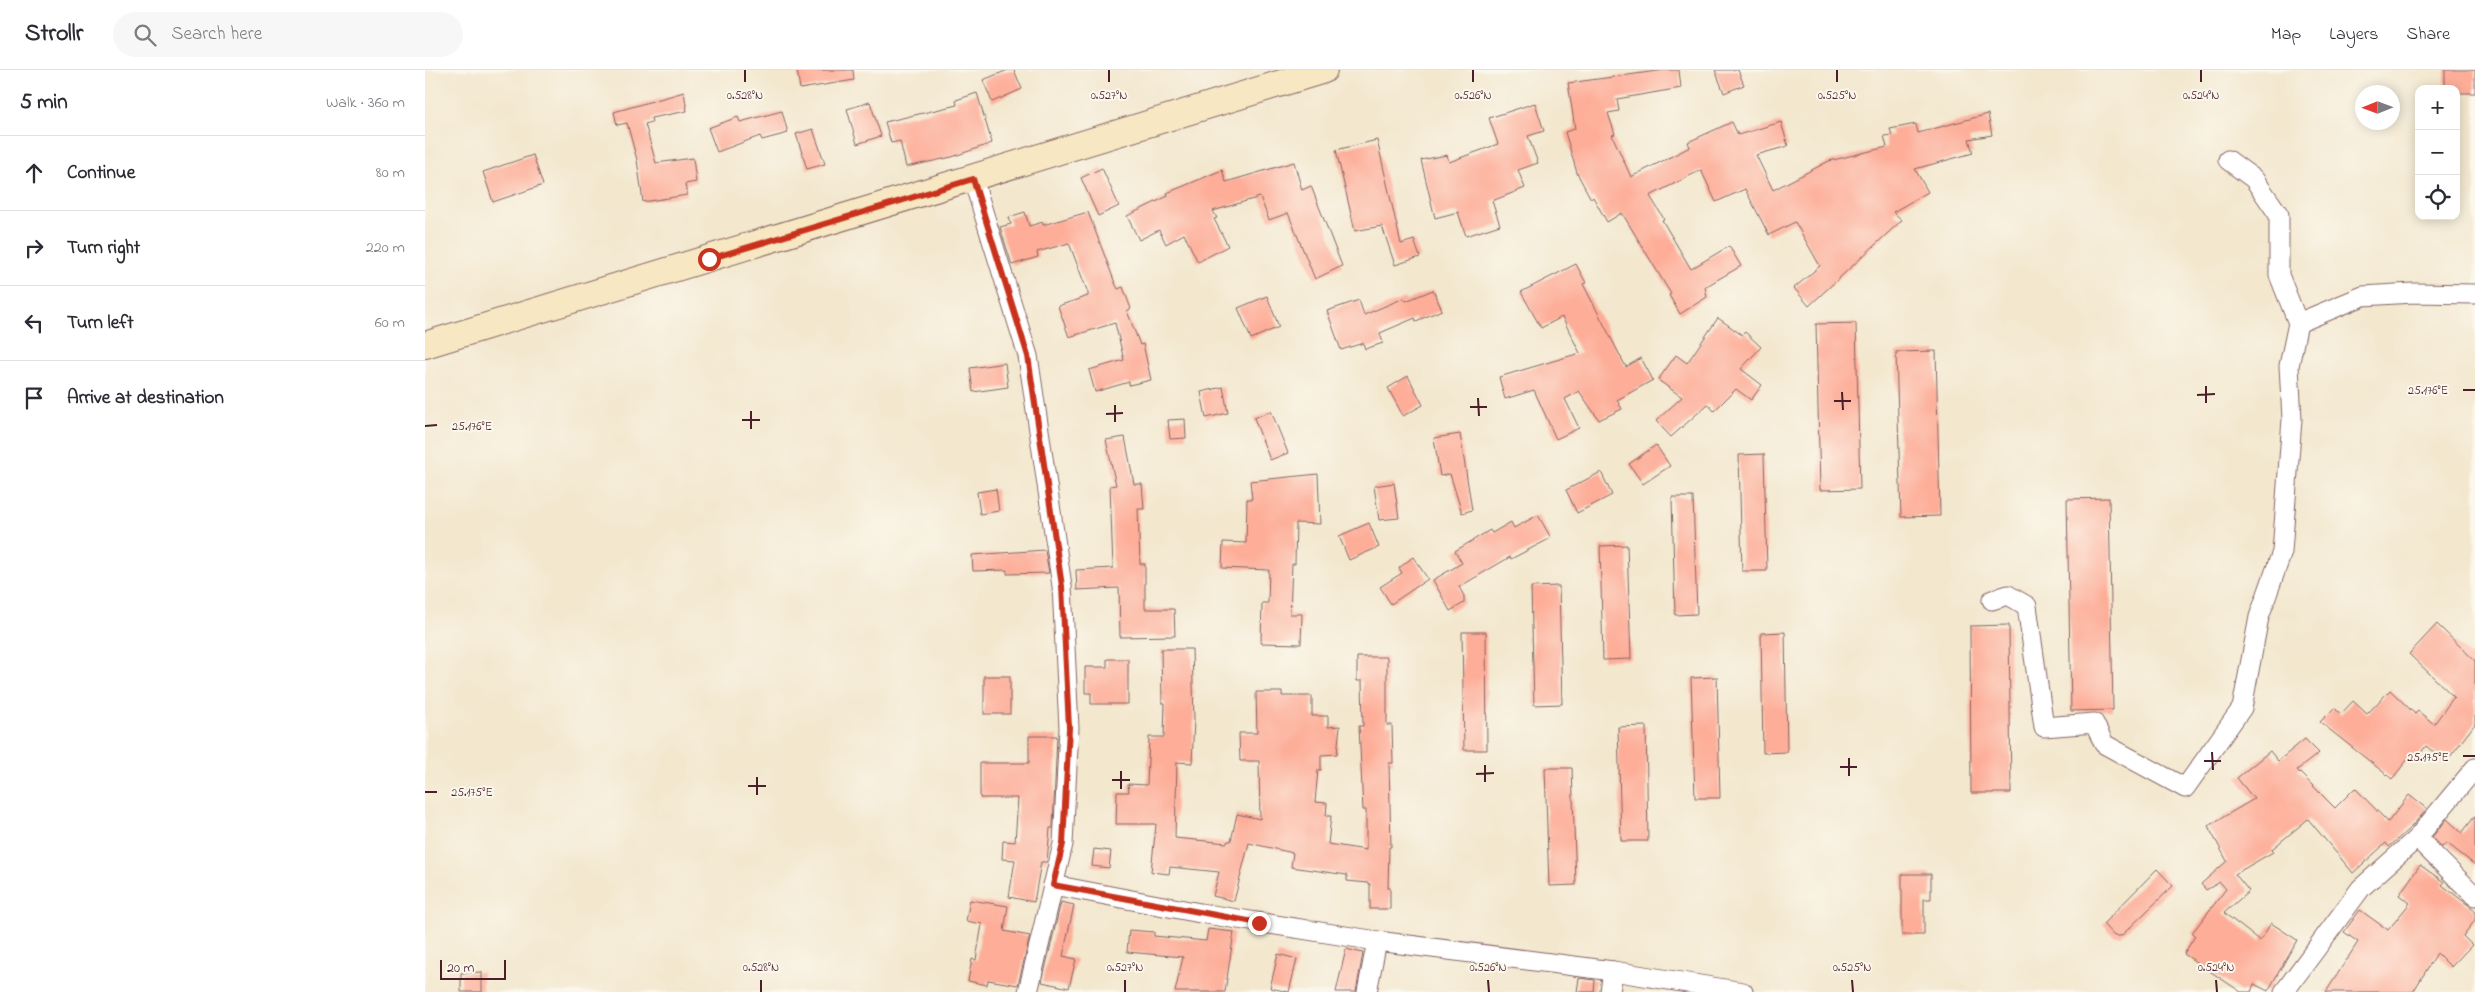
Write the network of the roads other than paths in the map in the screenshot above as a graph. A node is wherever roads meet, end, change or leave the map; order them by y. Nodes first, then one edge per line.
1 (1324, 70) edge
2 (2228, 160) dead end
3 (973, 179) junction
4 (2475, 294) edge
5 (2299, 322) junction
6 (425, 345) edge
7 (1992, 600) dead end
8 (2475, 768) edge
9 (2417, 838) junction
10 (1053, 885) junction
11 (2475, 896) edge
12 (1377, 941) junction
13 (1613, 971) junction
14 (1027, 992) edge
15 (1367, 992) edge
16 (1610, 992) edge
17 (1743, 992) edge
18 (2285, 992) edge

1 - 3 street
2 - 5 street
3 - 6 street
3 - 10 street
4 - 5 street
5 - 7 street
8 - 9 street
9 - 11 street
9 - 18 street
10 - 12 street
10 - 14 street
12 - 13 street
12 - 15 street
13 - 16 street
13 - 17 street

